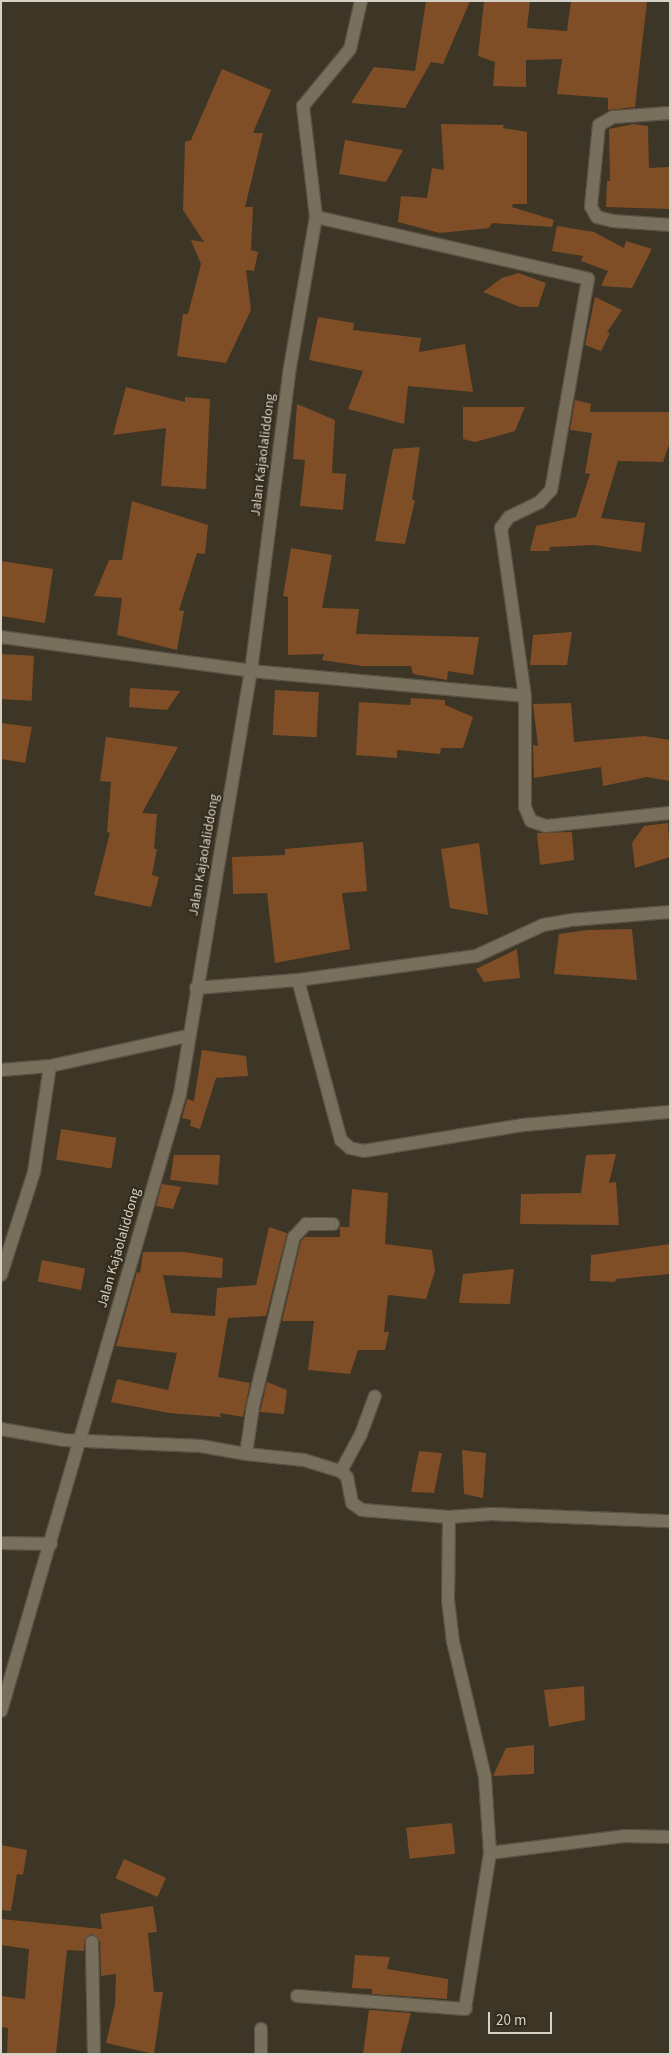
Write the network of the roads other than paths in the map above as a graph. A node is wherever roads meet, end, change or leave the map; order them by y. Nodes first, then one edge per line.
1 (361, 1) edge
2 (670, 113) edge
3 (316, 217) junction
4 (670, 225) edge
5 (1, 637) edge
6 (251, 671) junction
7 (526, 696) junction
8 (670, 813) edge
9 (670, 912) edge
10 (298, 980) junction
11 (196, 988) junction
12 (188, 1036) junction
13 (50, 1066) junction
14 (1, 1070) edge
15 (670, 1112) edge
16 (333, 1224) dead end
17 (1, 1275) edge
18 (375, 1396) dead end
19 (1, 1429) edge
20 (80, 1440) junction
21 (246, 1454) junction
22 (341, 1472) junction
23 (450, 1516) junction
24 (670, 1521) edge
25 (1, 1543) edge
26 (51, 1544) junction
27 (1, 1711) edge
28 (670, 1837) edge
29 (490, 1853) junction
30 (92, 1942) dead end
31 (297, 1996) dead end
32 (261, 2029) dead end
33 (94, 2054) edge
34 (261, 2054) edge

1 - 3 street, Jalan Kajaolaliddong
2 - 4 street
3 - 6 street, Jalan Kajaolaliddong
3 - 7 street
5 - 6 street
6 - 7 street
6 - 11 street, Jalan Kajaolaliddong
7 - 8 street
9 - 10 street
10 - 11 street
10 - 15 street
11 - 12 street, Jalan Kajaolaliddong
12 - 13 street
12 - 20 street, Jalan Kajaolaliddong
13 - 14 street
13 - 17 street
16 - 21 street
18 - 22 street
19 - 20 street
20 - 21 street
20 - 26 street, Jalan Kajaolaliddong
21 - 22 street
22 - 23 street
23 - 24 street
23 - 29 street
25 - 26 street
26 - 27 street, Jalan Kajaolaliddong
28 - 29 street
29 - 31 street
30 - 33 street
32 - 34 street

